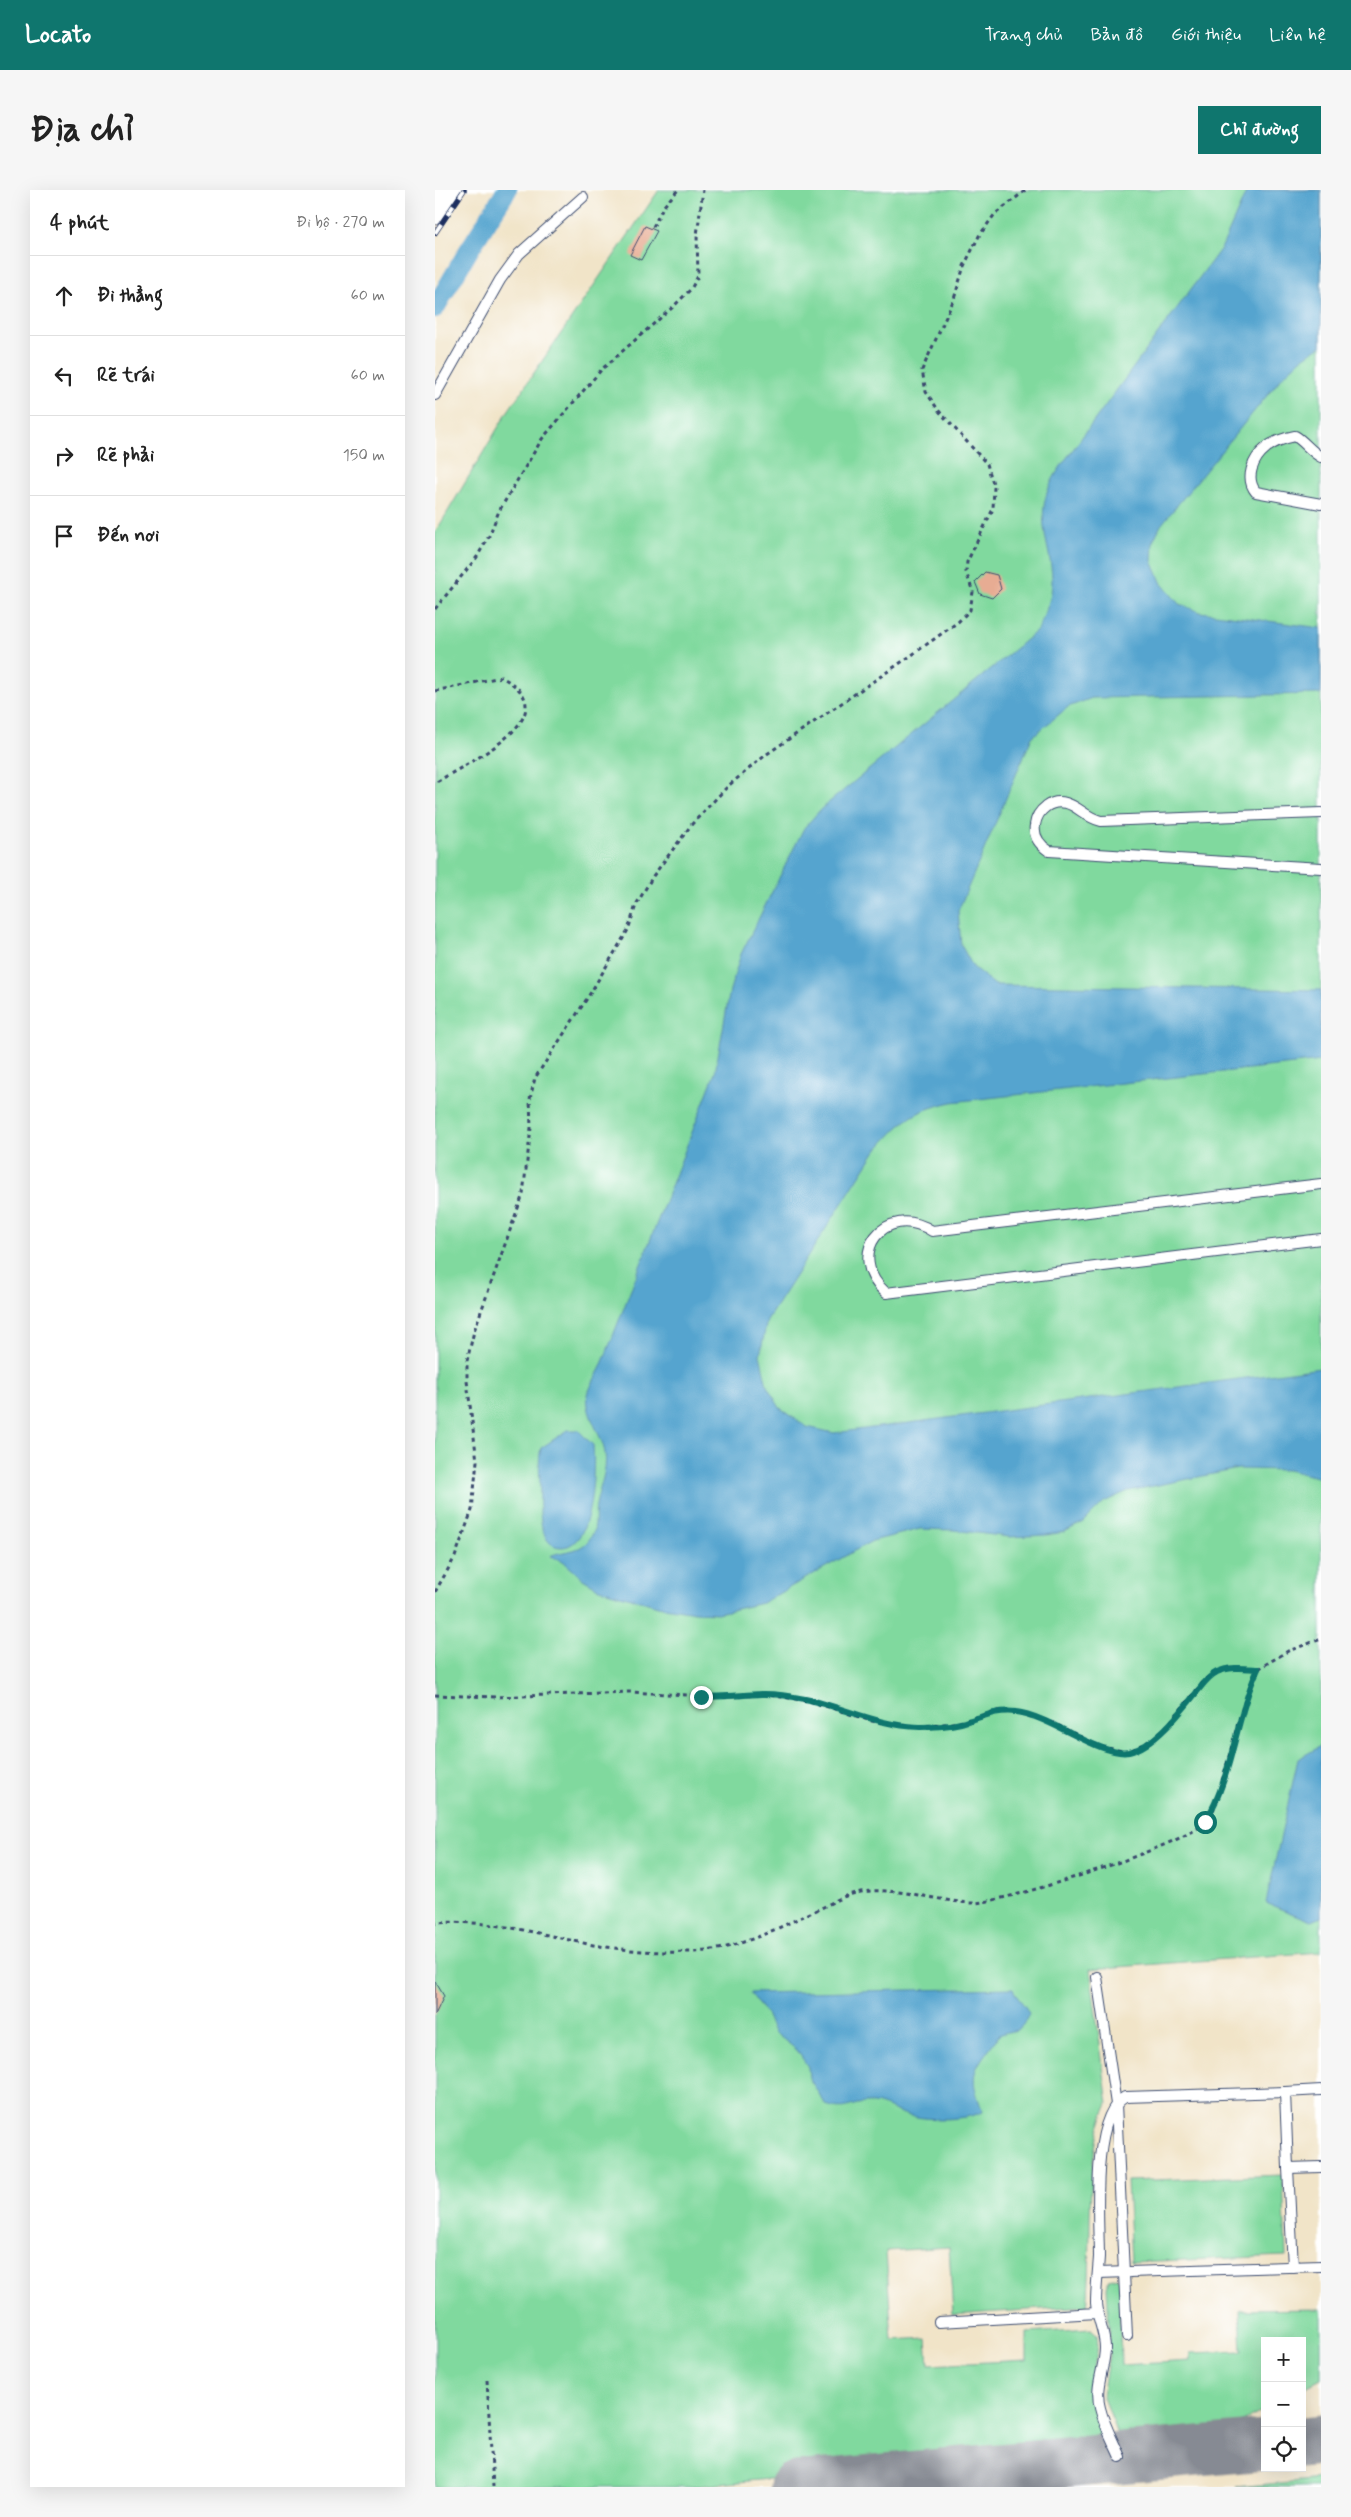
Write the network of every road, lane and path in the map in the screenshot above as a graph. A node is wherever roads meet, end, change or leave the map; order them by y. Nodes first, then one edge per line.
1 (448, 190) edge
2 (678, 190) edge
3 (703, 190) edge
4 (1026, 190) edge
5 (583, 197) dead end
6 (435, 210) edge
7 (653, 227) dead end
8 (435, 395) edge
9 (1321, 457) edge
10 (1321, 504) edge
11 (435, 609) edge
12 (435, 691) edge
13 (435, 783) edge
14 (1321, 813) edge
15 (1321, 868) edge
16 (1321, 1184) edge
17 (1321, 1239) edge
18 (435, 1592) edge
19 (1321, 1639) edge
20 (1258, 1669) junction
21 (435, 1695) edge
22 (435, 1923) edge
23 (1097, 1977) dead end
24 (1321, 2090) edge
25 (1285, 2092) junction
26 (1116, 2104) junction
27 (1321, 2167) edge
28 (1288, 2168) junction
29 (1321, 2266) edge
30 (1293, 2267) junction
31 (1098, 2273) junction
32 (1125, 2273) junction
33 (1097, 2313) junction
34 (939, 2322) dead end
35 (1127, 2336) dead end
36 (487, 2380) dead end
37 (1120, 2457) dead end
38 (493, 2487) edge

1 - 6 highway
2 - 7 path
3 - 11 path
4 - 18 path
5 - 8 lane
9 - 10 lane
12 - 13 path
14 - 15 lane
16 - 17 lane
19 - 20 path
20 - 21 path
20 - 22 path
23 - 26 lane
24 - 25 lane
25 - 26 lane
25 - 28 lane
26 - 31 lane
26 - 32 lane
27 - 28 lane
28 - 30 lane
29 - 30 lane
30 - 32 lane
31 - 32 lane
31 - 33 lane
32 - 35 lane
33 - 34 lane
33 - 37 lane
36 - 38 path

